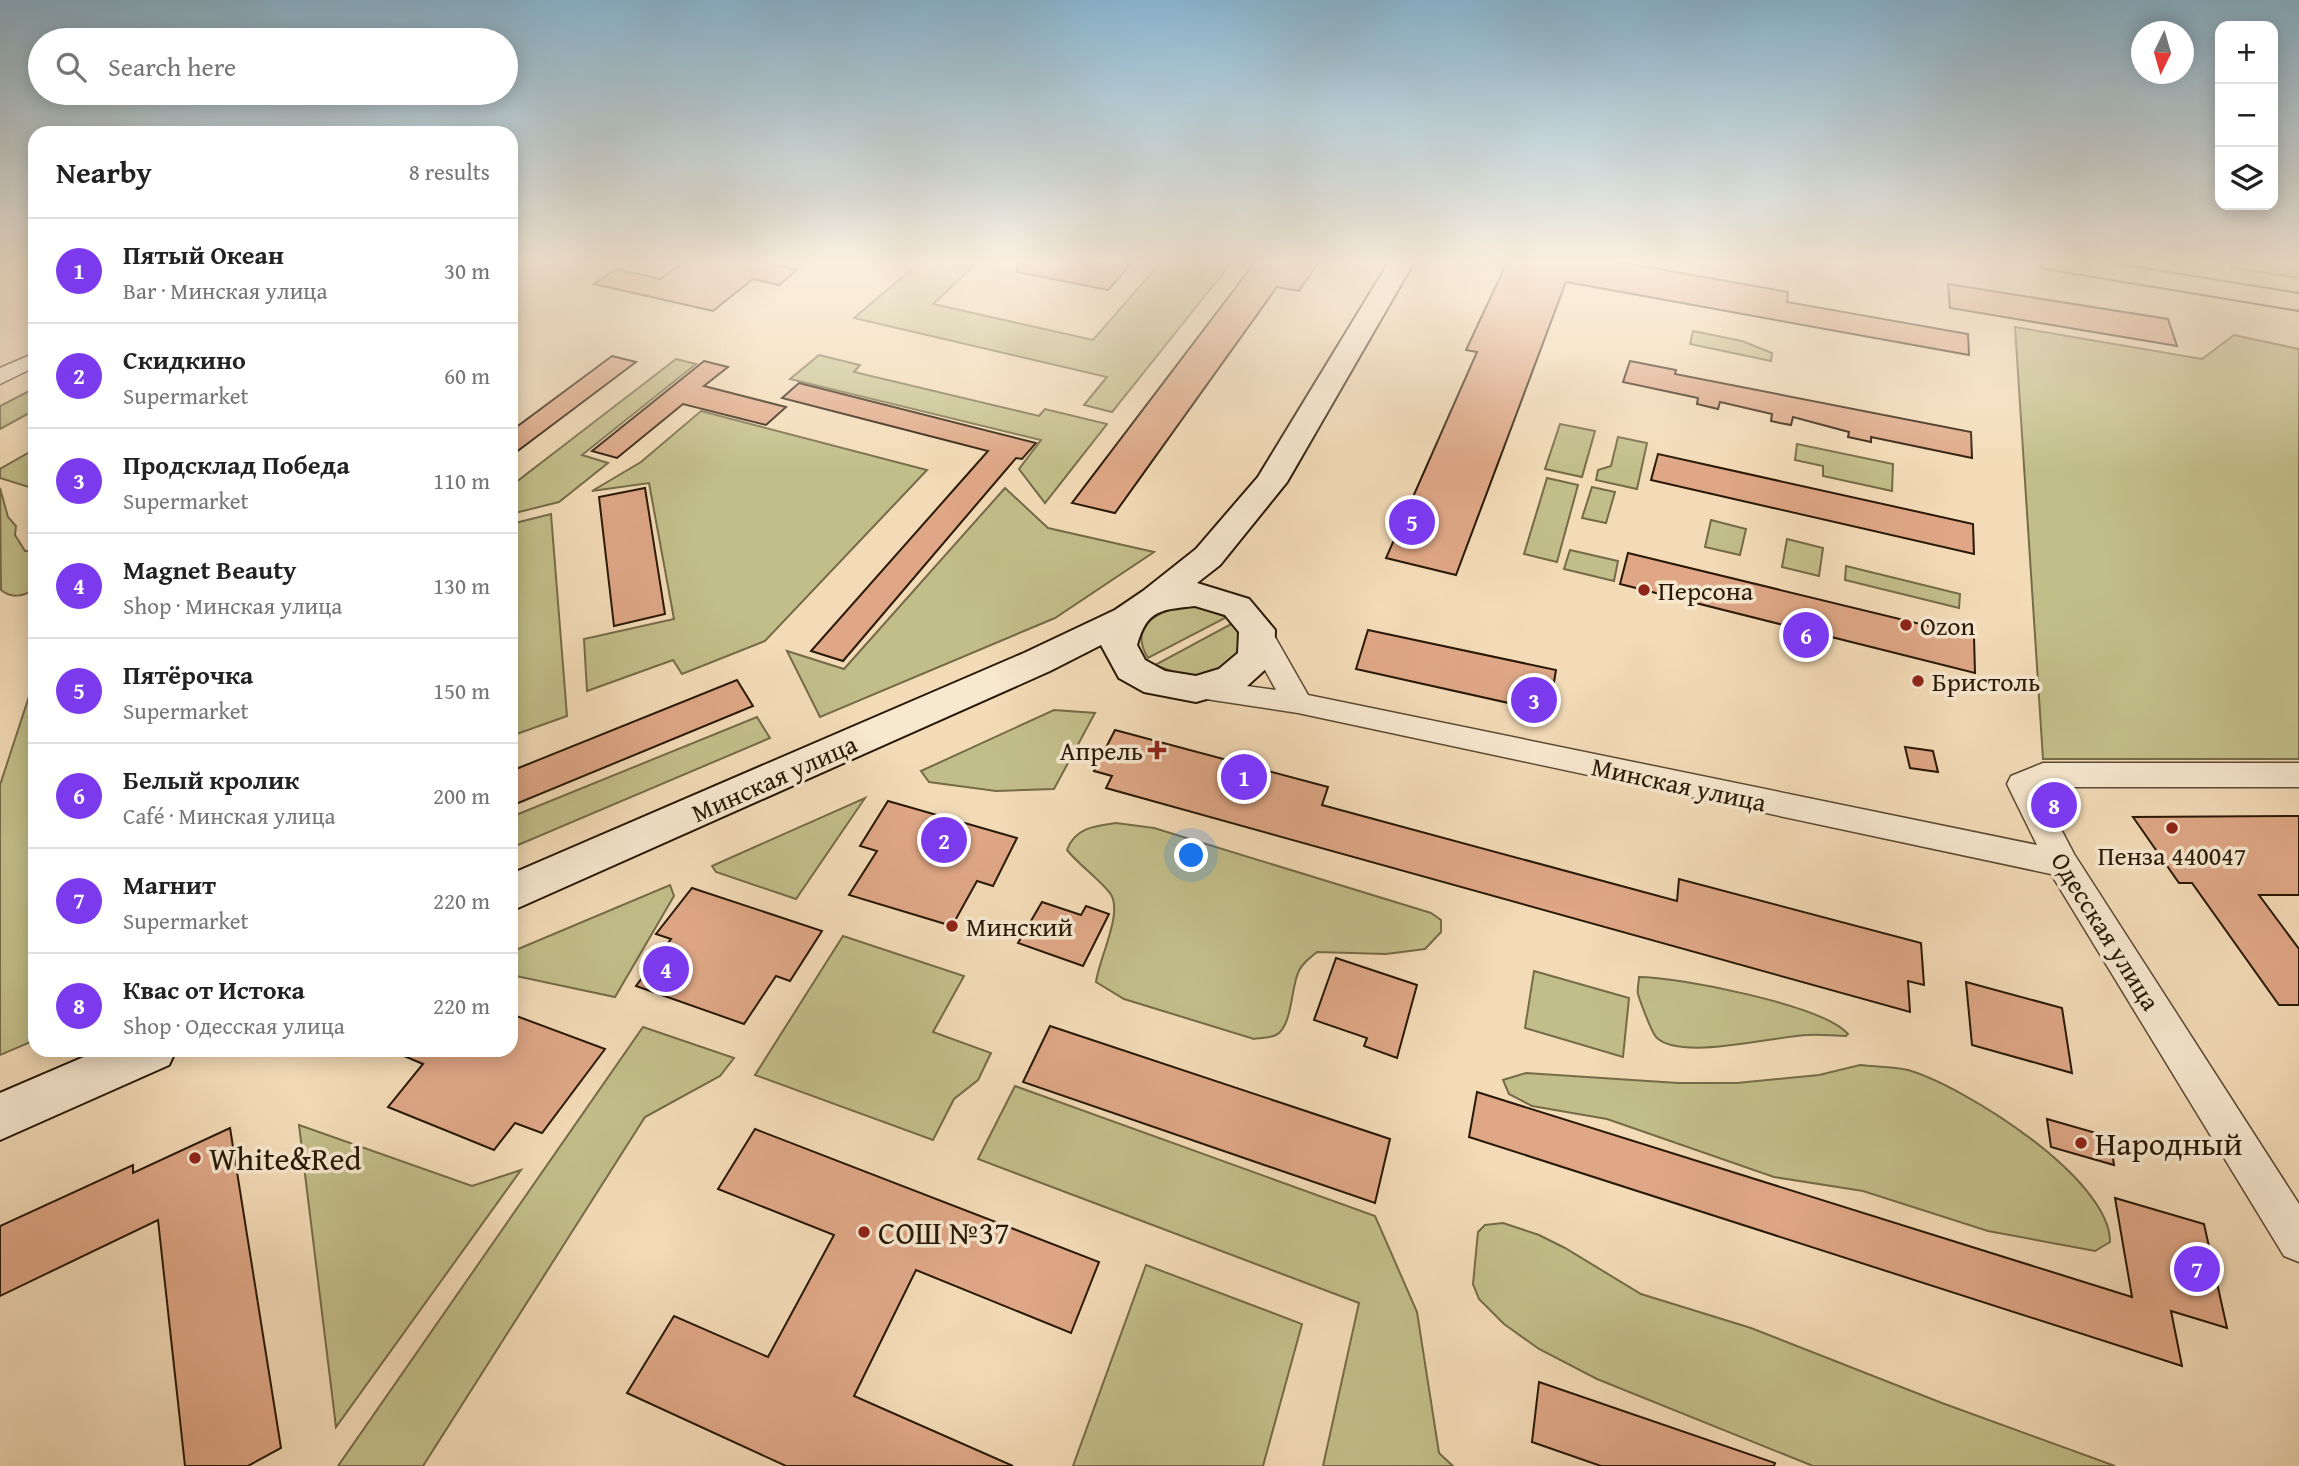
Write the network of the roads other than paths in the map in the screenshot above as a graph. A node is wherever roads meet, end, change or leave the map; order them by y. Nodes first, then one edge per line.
1 (1362, 330) edge
2 (28, 363) edge
3 (0, 377) edge
4 (1208, 557) junction
5 (1141, 608) junction
6 (1247, 618) junction
7 (1037, 662) junction
8 (1132, 669) junction
9 (1196, 689) junction
10 (1298, 703) junction
11 (2299, 775) edge
12 (2062, 863) junction
13 (518, 890) edge
14 (136, 1057) edge
15 (0, 1117) edge
16 (2299, 1241) edge

1 - 4 main road, Минская улица
2 - 3 street
4 - 5 main road, Минская улица
4 - 6 main road
5 - 6 main road
5 - 7 main road, Минская улица
5 - 8 main road
6 - 9 main road
6 - 10 street
7 - 8 main road, Минская улица
7 - 13 main road, Минская улица
8 - 9 main road
9 - 10 street, Минская улица
10 - 12 street, Минская улица
11 - 12 street, Одесская улица
12 - 16 street, Одесская улица
14 - 15 main road

